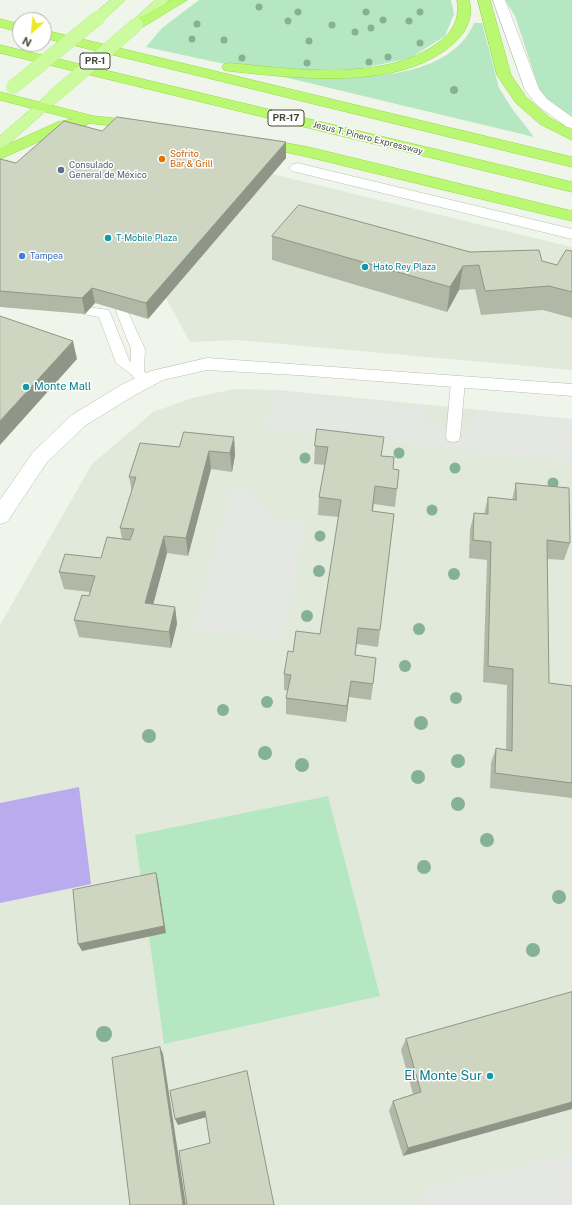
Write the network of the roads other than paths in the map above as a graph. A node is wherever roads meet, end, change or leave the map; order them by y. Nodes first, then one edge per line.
1 (119, 0) edge
2 (163, 0) edge
3 (181, 0) edge
4 (463, 0) edge
5 (484, 0) edge
6 (499, 0) edge
7 (0, 23) edge
8 (136, 25) junction
9 (12, 26) edge
10 (52, 36) edge
11 (0, 49) edge
12 (164, 63) junction
13 (0, 97) edge
14 (42, 107) junction
15 (92, 120) junction
16 (572, 124) edge
17 (156, 127) edge
18 (572, 136) edge
19 (245, 140) edge
20 (0, 144) edge
21 (0, 154) edge
22 (572, 162) edge
23 (297, 168) dead end
24 (572, 187) edge
25 (572, 216) edge
26 (572, 234) edge
27 (87, 311) edge
28 (122, 311) edge
29 (141, 376) junction
30 (458, 382) junction
31 (572, 390) edge
32 (453, 437) dead end
33 (0, 516) edge

1 - 13 main road, PR-1, bridge
2 - 8 main road, PR-1
3 - 8 highway
4 - 12 highway
5 - 18 highway
6 - 16 street
7 - 9 highway
8 - 14 main road, PR-1, bridge
10 - 12 highway, PR-17
11 - 24 highway, Jesus T. Pinero Expressway / PR-17
12 - 22 highway, PR-17
13 - 14 highway
14 - 15 highway
14 - 20 main road, PR-1
15 - 17 highway
15 - 21 highway
19 - 25 highway
23 - 26 street
27 - 29 lane
28 - 29 lane
29 - 30 street
29 - 33 street
30 - 31 street
30 - 32 lane

